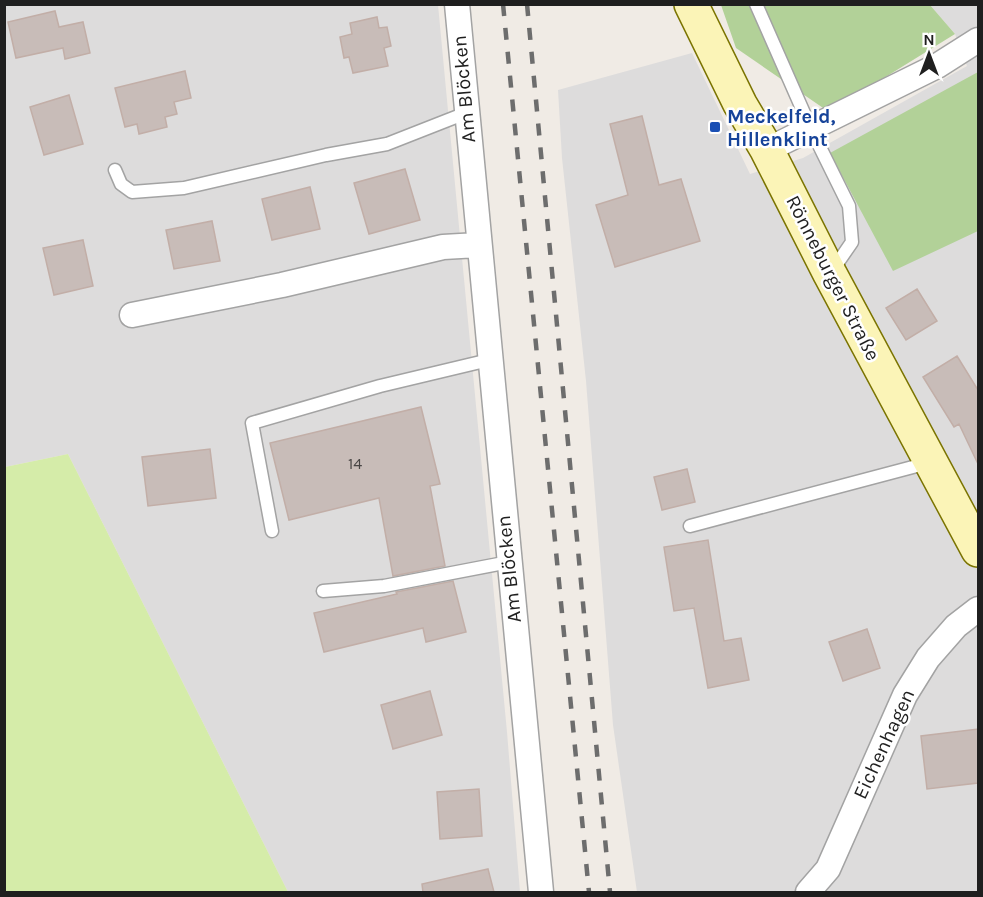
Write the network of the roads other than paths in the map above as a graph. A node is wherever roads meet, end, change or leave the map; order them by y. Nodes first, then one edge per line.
1 (456, 4) edge
2 (692, 4) edge
3 (756, 4) edge
4 (978, 40) edge
5 (466, 113) junction
6 (811, 129) junction
7 (767, 150) junction
8 (115, 170) dead end
9 (478, 245) junction
10 (830, 274) junction
11 (132, 315) dead end
12 (489, 360) junction
13 (930, 463) junction
14 (690, 526) dead end
15 (272, 531) dead end
16 (978, 547) edge
17 (508, 562) junction
18 (323, 591) dead end
19 (978, 609) edge
20 (541, 892) edge
21 (808, 892) edge

1 - 5 street, Am Blöcken
2 - 7 street, Rönneburger Straße
3 - 6 lane
4 - 6 street
5 - 8 lane
5 - 9 street, Am Blöcken
6 - 7 street
6 - 10 lane
7 - 10 street, Rönneburger Straße
9 - 11 street
9 - 12 street, Am Blöcken
10 - 13 street, Rönneburger Straße
12 - 15 lane
12 - 17 street, Am Blöcken
13 - 14 lane
13 - 16 street, Rönneburger Straße
17 - 18 lane
17 - 20 street, Am Blöcken
19 - 21 street, Eichenhagen

